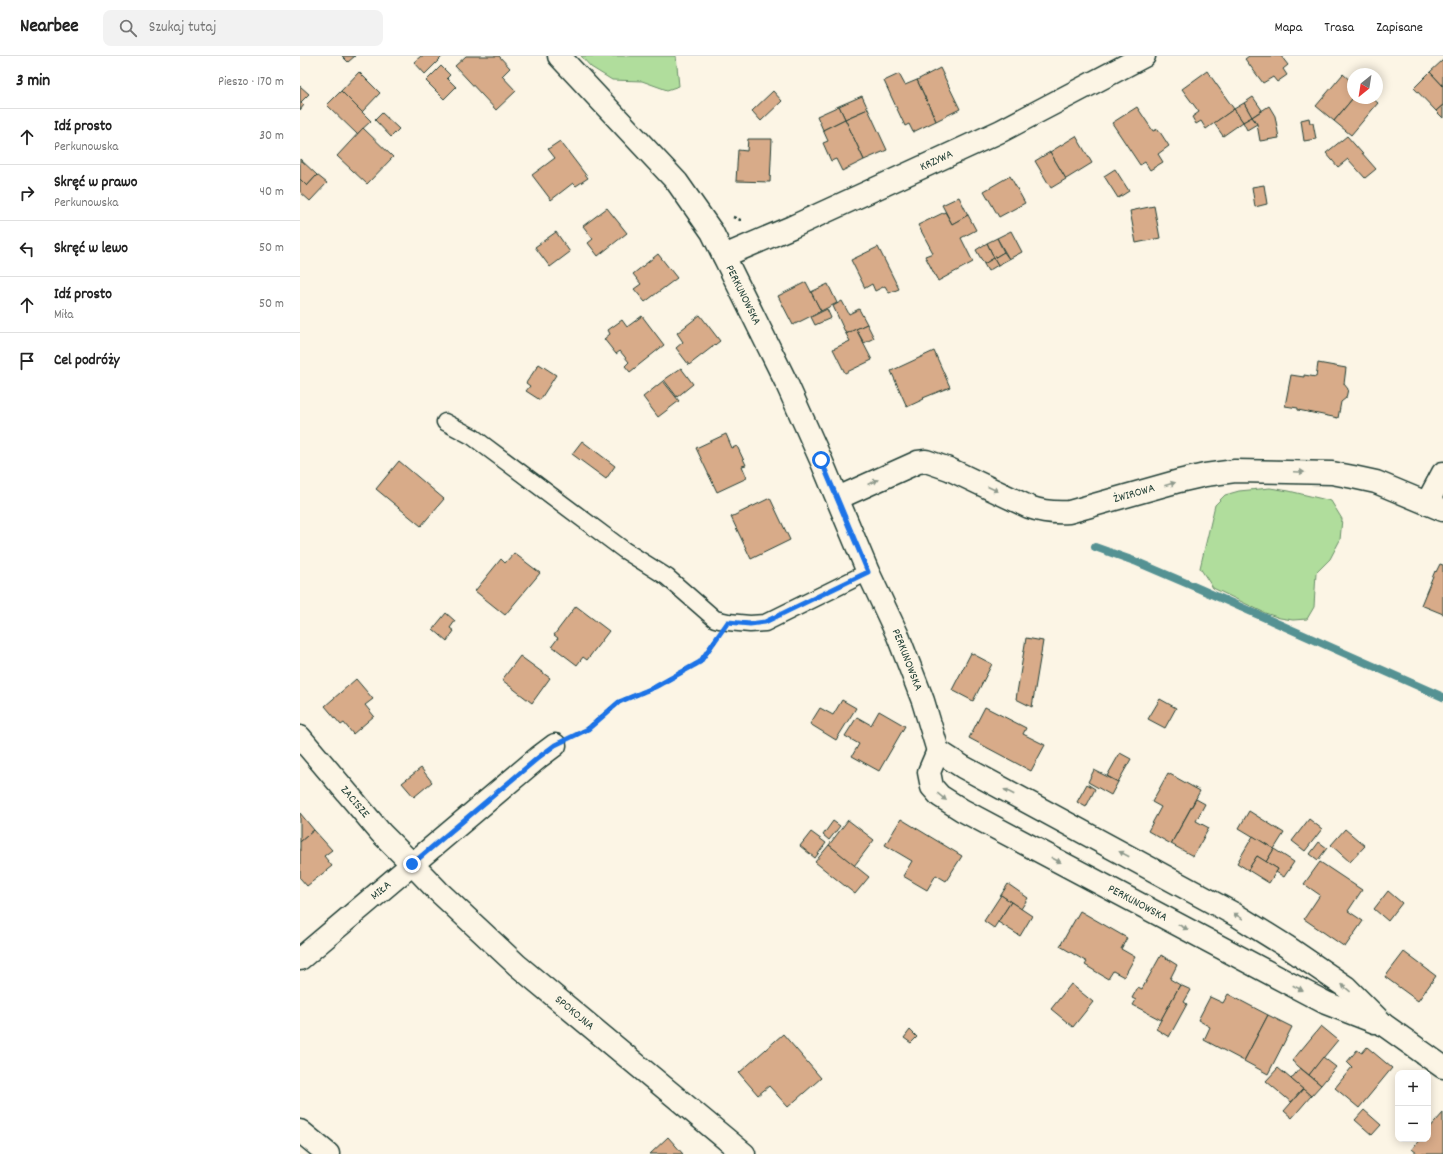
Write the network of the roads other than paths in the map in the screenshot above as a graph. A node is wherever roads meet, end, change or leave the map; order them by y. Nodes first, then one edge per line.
1 (559, 56) edge
2 (1144, 56) edge
3 (724, 256) junction
4 (445, 422) dead end
5 (1443, 473) edge
6 (838, 498) junction
7 (1435, 506) edge
8 (868, 572) junction
9 (300, 736) edge
10 (555, 745) road end
11 (938, 751) junction
12 (412, 864) junction
13 (300, 959) edge
14 (1384, 1025) junction
15 (1443, 1067) edge
16 (300, 1131) edge
17 (328, 1154) edge
18 (744, 1154) edge

1 - 3 street, PERKUNOWSKA
2 - 3 street, KRZYWA
3 - 6 street, PERKUNOWSKA
4 - 8 lane
5 - 7 street
6 -> 7 street, ŻWIROWA
6 - 8 street, PERKUNOWSKA
8 - 11 street, PERKUNOWSKA
9 - 12 street, ZACISZE
10 - 12 street, MIŁA
14 -> 11 street, PERKUNOWSKA
11 -> 14 street, PERKUNOWSKA
12 - 13 street, MIŁA
12 - 18 street, SPOKOJNA
14 - 15 street, PERKUNOWSKA
16 - 17 street

